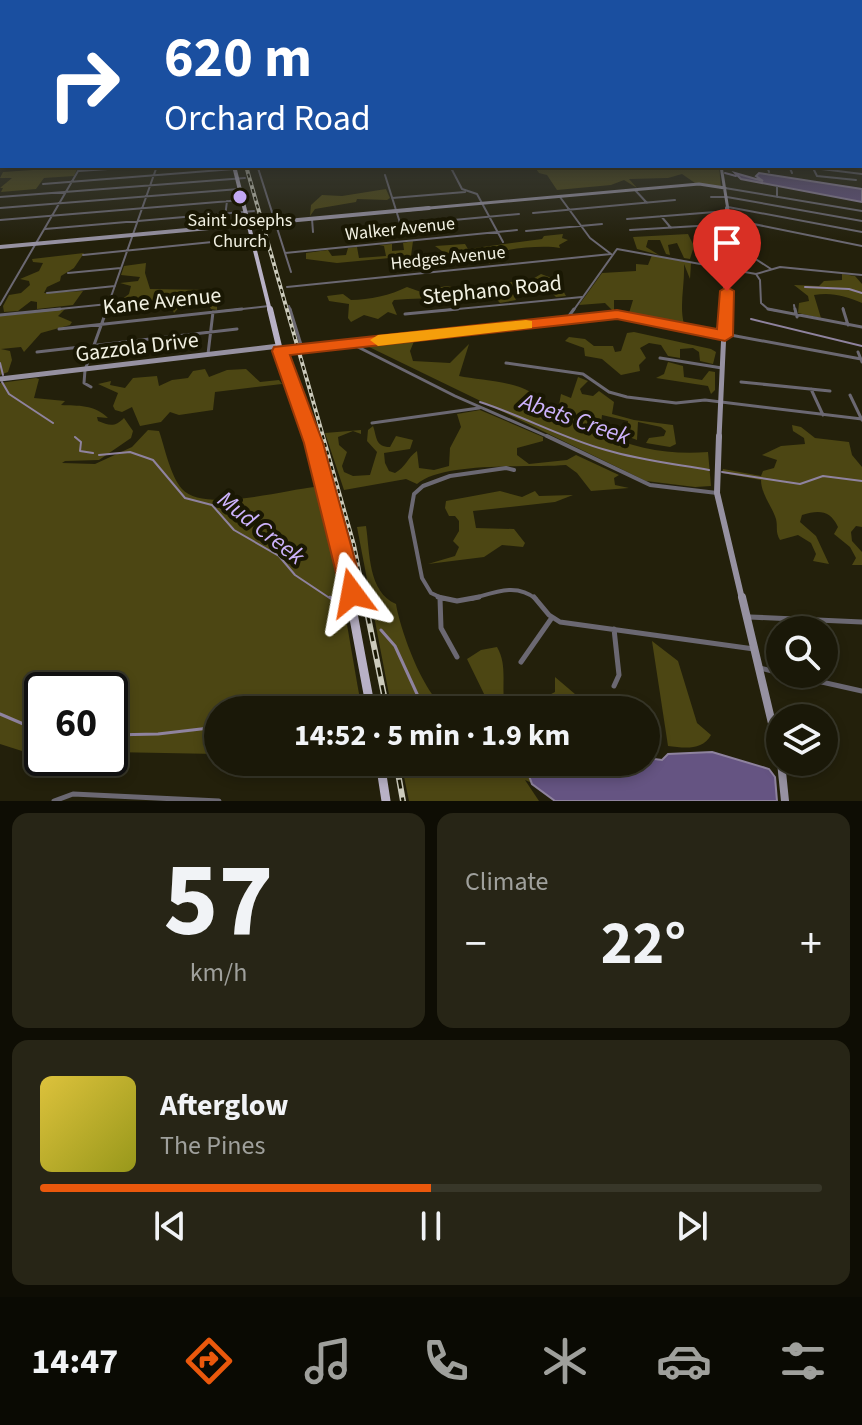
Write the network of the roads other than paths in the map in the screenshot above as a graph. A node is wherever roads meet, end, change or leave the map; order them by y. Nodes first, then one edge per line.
1 (80, 168) edge
2 (122, 168) edge
3 (156, 168) edge
4 (224, 168) edge
5 (234, 168) edge
6 (258, 168) edge
7 (451, 168) edge
8 (721, 168) edge
9 (768, 168) edge
10 (790, 168) edge
11 (813, 168) edge
12 (820, 168) edge
13 (78, 171) junction
14 (769, 172) dead end
15 (792, 173) dead end
16 (862, 174) edge
17 (154, 175) junction
18 (385, 175) dead end
19 (237, 178) junction
20 (245, 178) dead end
21 (856, 180) dead end
22 (72, 181) junction
23 (43, 184) dead end
24 (751, 184) dead end
25 (150, 185) junction
26 (725, 188) junction
27 (239, 189) junction
28 (777, 189) dead end
29 (635, 190) junction
30 (66, 192) junction
31 (468, 192) junction
32 (750, 192) junction
33 (0, 197) edge
34 (146, 197) junction
35 (560, 197) junction
36 (711, 197) dead end
37 (727, 197) junction
38 (777, 197) junction
39 (392, 198) junction
40 (242, 200) junction
41 (675, 200) dead end
42 (227, 201) junction
43 (647, 203) junction
44 (59, 204) junction
45 (482, 204) junction
46 (0, 208) edge
47 (142, 208) junction
48 (570, 210) junction
49 (245, 211) junction
50 (254, 211) dead end
51 (862, 211) edge
52 (396, 212) junction
53 (226, 213) junction
54 (533, 213) dead end
55 (519, 214) dead end
56 (52, 216) junction
57 (661, 216) junction
58 (489, 217) junction
59 (312, 219) junction
60 (627, 219) dead end
61 (729, 219) junction
62 (0, 220) edge
63 (138, 221) junction
64 (862, 221) edge
65 (274, 222) junction
66 (248, 224) junction
67 (602, 224) dead end
68 (401, 226) junction
69 (581, 226) junction
70 (224, 227) junction
71 (367, 228) dead end
72 (671, 228) junction
73 (45, 229) junction
74 (517, 230) dead end
75 (630, 230) dead end
76 (526, 231) dead end
77 (313, 232) dead end
78 (497, 232) junction
79 (862, 232) edge
80 (133, 234) junction
81 (756, 235) dead end
82 (252, 238) junction
83 (503, 242) dead end
84 (37, 243) junction
85 (862, 246) edge
86 (0, 247) edge
87 (127, 251) junction
88 (285, 253) junction
89 (611, 254) junction
90 (83, 255) dead end
91 (754, 258) dead end
92 (121, 268) junction
93 (728, 268) junction
94 (771, 269) junction
95 (291, 272) dead end
96 (68, 273) dead end
97 (756, 274) junction
98 (862, 275) edge
99 (115, 286) junction
100 (287, 287) dead end
101 (47, 293) dead end
102 (582, 297) junction
103 (108, 304) junction
104 (0, 305) edge
105 (794, 305) dead end
106 (269, 306) junction
107 (289, 306) dead end
108 (843, 308) dead end
109 (213, 312) junction
110 (405, 314) dead end
111 (0, 315) edge
112 (797, 317) junction
113 (566, 320) junction
114 (101, 324) junction
115 (848, 325) junction
116 (862, 327) edge
117 (59, 329) dead end
118 (237, 329) dead end
119 (210, 332) junction
120 (725, 335) junction
121 (350, 344) junction
122 (93, 346) junction
123 (280, 348) junction
124 (302, 348) junction
125 (37, 352) dead end
126 (858, 352) dead end
127 (208, 354) junction
128 (660, 358) dead end
129 (862, 360) edge
130 (506, 363) dead end
131 (722, 368) junction
132 (85, 370) junction
133 (0, 379) edge
134 (741, 382) dead end
135 (91, 387) dead end
136 (811, 389) junction
137 (830, 391) dead end
138 (850, 395) dead end
139 (720, 403) junction
140 (480, 408) junction
141 (823, 415) junction
142 (862, 419) edge
143 (372, 423) dead end
144 (514, 470) dead end
145 (717, 493) junction
146 (440, 598) junction
147 (747, 617) junction
148 (551, 619) junction
149 (862, 622) edge
150 (614, 629) junction
151 (756, 649) junction
152 (457, 657) dead end
153 (521, 662) dead end
154 (760, 668) junction
155 (766, 670) edge
156 (614, 686) dead end
157 (838, 686) edge
158 (862, 691) edge
159 (368, 696) edge
160 (768, 704) edge
161 (382, 776) edge
162 (782, 776) edge
163 (54, 801) edge
164 (219, 801) edge
165 (386, 801) edge
166 (785, 801) edge

1 - 13 street
2 - 13 street
3 - 17 street
4 - 17 street
5 - 19 main road
6 - 65 street
7 - 31 street
8 - 26 street
9 - 14 street
10 - 15 street
11 - 21 street
12 - 16 street
13 - 22 street
17 - 22 street
17 - 25 street
18 - 39 street
19 - 20 street
19 - 25 street
19 - 27 main road
22 - 23 street
22 - 30 street
24 - 32 street
25 - 30 street
25 - 34 street
26 - 29 street
26 - 32 street
26 - 37 street
27 - 34 street
27 - 40 main road
28 - 38 street
29 - 35 street
29 - 43 street
30 - 33 street
30 - 44 street
31 - 39 street
31 - 45 street
32 - 38 street
34 - 44 street
34 - 47 street
35 - 45 street
35 - 48 street
36 - 37 street
37 - 61 street
37 - 64 street
38 - 51 street
39 - 52 street
40 - 42 street
40 - 49 main road
41 - 43 street
42 - 47 street
42 - 53 street
43 - 48 street
44 - 46 street
44 - 56 street
45 - 52 street
45 - 58 street
47 - 56 street
47 - 63 street
48 - 54 street
48 - 69 street
49 - 50 street
49 - 53 street
49 - 66 main road
52 - 59 street
52 - 68 street
53 - 63 street
53 - 70 street
55 - 58 street
56 - 62 street
56 - 73 street
57 - 60 street
57 - 61 street
57 - 72 street
58 - 68 street
58 - 78 street
59 - 65 street
59 - 77 street
61 - 72 street
61 - 79 street
61 - 81 street
61 - 85 street
61 - 93 street
63 - 73 street
63 - 80 street
65 - 66 street
65 - 88 street
66 - 70 street
66 - 82 main road
67 - 69 street
68 - 71 street
69 - 76 street
69 - 89 street
70 - 80 street
72 - 75 street
73 - 84 street
74 - 78 street, Walker Avenue
78 - 83 street
78 - 88 street, Walker Avenue
80 - 84 street
80 - 87 street
82 - 87 street
82 - 106 main road
84 - 86 street
84 - 104 street
87 - 90 street
87 - 92 street
88 - 95 street
89 - 93 street, Hedges Avenue
89 - 100 street, Hedges Avenue
89 - 102 street
91 - 94 street
92 - 96 street
92 - 99 street
93 - 97 street, Hedges Avenue
93 - 120 street
94 - 97 street
94 - 98 street
97 - 112 street
99 - 101 street
99 - 103 street
102 - 110 street, Stephano Road
102 - 113 street
103 - 111 street
103 - 114 street
105 - 112 street
106 - 109 street, Kane Avenue
106 - 123 main road
107 - 124 street
108 - 115 street
109 - 114 street, Kane Avenue
109 - 119 street
112 - 115 street
113 - 120 street
113 - 121 street
114 - 117 street, Kane Avenue
114 - 122 street
115 - 116 street
118 - 119 street
119 - 122 street
119 - 127 street
120 - 129 street
120 - 131 street
121 - 124 street
121 - 140 street
122 - 125 street
122 - 132 street
123 - 124 street
123 - 127 street, Gazzola Drive
123 - 159 main road
126 - 129 street
127 - 132 street, Gazzola Drive
128 - 131 street
130 - 139 street
131 - 139 street
132 - 133 street, Gazzola Drive
132 - 135 street
134 - 136 street
136 - 137 street
136 - 141 street
138 - 142 street
139 - 141 street
139 - 145 street
140 - 143 street
140 - 145 street
141 - 142 street
144 - 146 street
145 - 147 street
146 - 148 street
146 - 152 street
147 - 149 street
147 - 151 street
148 - 150 street
148 - 153 street
150 - 151 street
150 - 156 street
151 - 154 street
154 - 155 street
154 - 160 street
157 - 158 street
161 - 165 main road
162 - 166 street
163 - 164 street

